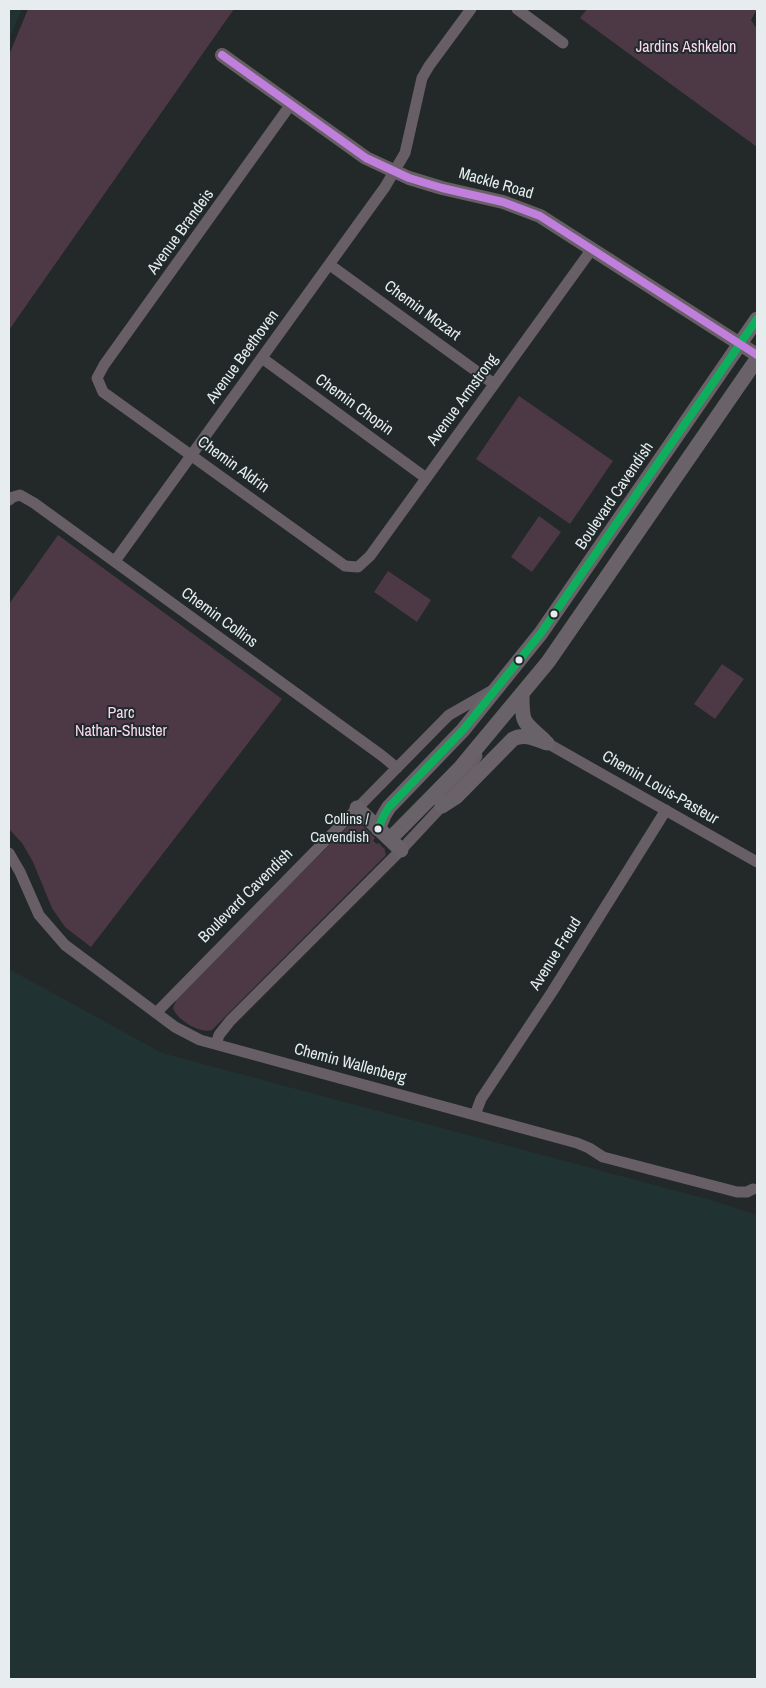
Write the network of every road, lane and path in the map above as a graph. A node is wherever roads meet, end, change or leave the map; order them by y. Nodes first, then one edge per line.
1 (471, 9) edge
2 (517, 9) edge
3 (562, 43) dead end
4 (222, 54) dead end
5 (292, 104) junction
6 (395, 171) junction
7 (592, 249) junction
8 (330, 265) junction
9 (757, 319) edge
10 (740, 344) junction
11 (757, 357) edge
12 (262, 358) junction
13 (96, 378) joint
14 (494, 384) junction
15 (191, 455) junction
16 (426, 478) junction
17 (9, 500) edge
18 (115, 561) junction
19 (358, 568) joint
20 (496, 689) junction
21 (522, 695) junction
22 (500, 717) junction
23 (547, 743) junction
24 (397, 768) junction
25 (442, 806) junction
26 (357, 808) junction
27 (666, 810) junction
28 (384, 834) junction
29 (401, 850) junction
30 (9, 853) edge
31 (757, 862) edge
32 (156, 1013) junction
33 (216, 1044) junction
34 (475, 1115) junction
35 (753, 1189) dead end

1 - 6 street, Avenue Beethoven
2 - 3 street
4 - 5 street, Mackle Road
5 - 6 street, Mackle Road
5 - 13 street, Avenue Brandeis
6 - 7 street, Mackle Road
6 - 8 street, Avenue Beethoven
7 - 10 street, Mackle Road
7 - 14 street, Avenue Armstrong
8 - 12 street, Avenue Beethoven
8 - 14 street, Chemin Mozart
9 - 10 main road, Boulevard Cavendish
10 - 11 street, Mackle Road
10 - 20 main road, Boulevard Cavendish
11 - 21 main road
12 - 15 street, Avenue Beethoven
12 - 16 street, Chemin Chopin
13 - 15 street, Chemin Aldrin
14 - 16 street, Avenue Armstrong
15 - 18 street, Avenue Beethoven
15 - 19 street, Chemin Aldrin
16 - 19 street, Avenue Armstrong
17 - 18 street, Chemin Collins
18 - 24 street, Chemin Collins
20 - 24 street, Boulevard Cavendish
20 - 28 main road, Boulevard Cavendish
21 - 22 main road
21 - 23 main road
22 - 25 street
22 - 28 main road
23 - 25 main road
23 - 27 street, Chemin Louis-Pasteur
24 - 26 street, Boulevard Cavendish
25 - 29 street
26 - 28 main road
26 - 32 street, Boulevard Cavendish
27 - 31 street, Chemin Louis-Pasteur
27 - 34 street, Avenue Freud
28 - 29 main road
29 - 33 street
30 - 32 street, Chemin Wallenberg
32 - 33 street, Chemin Wallenberg
33 - 34 street, Chemin Wallenberg
34 - 35 street, Chemin Wallenberg

